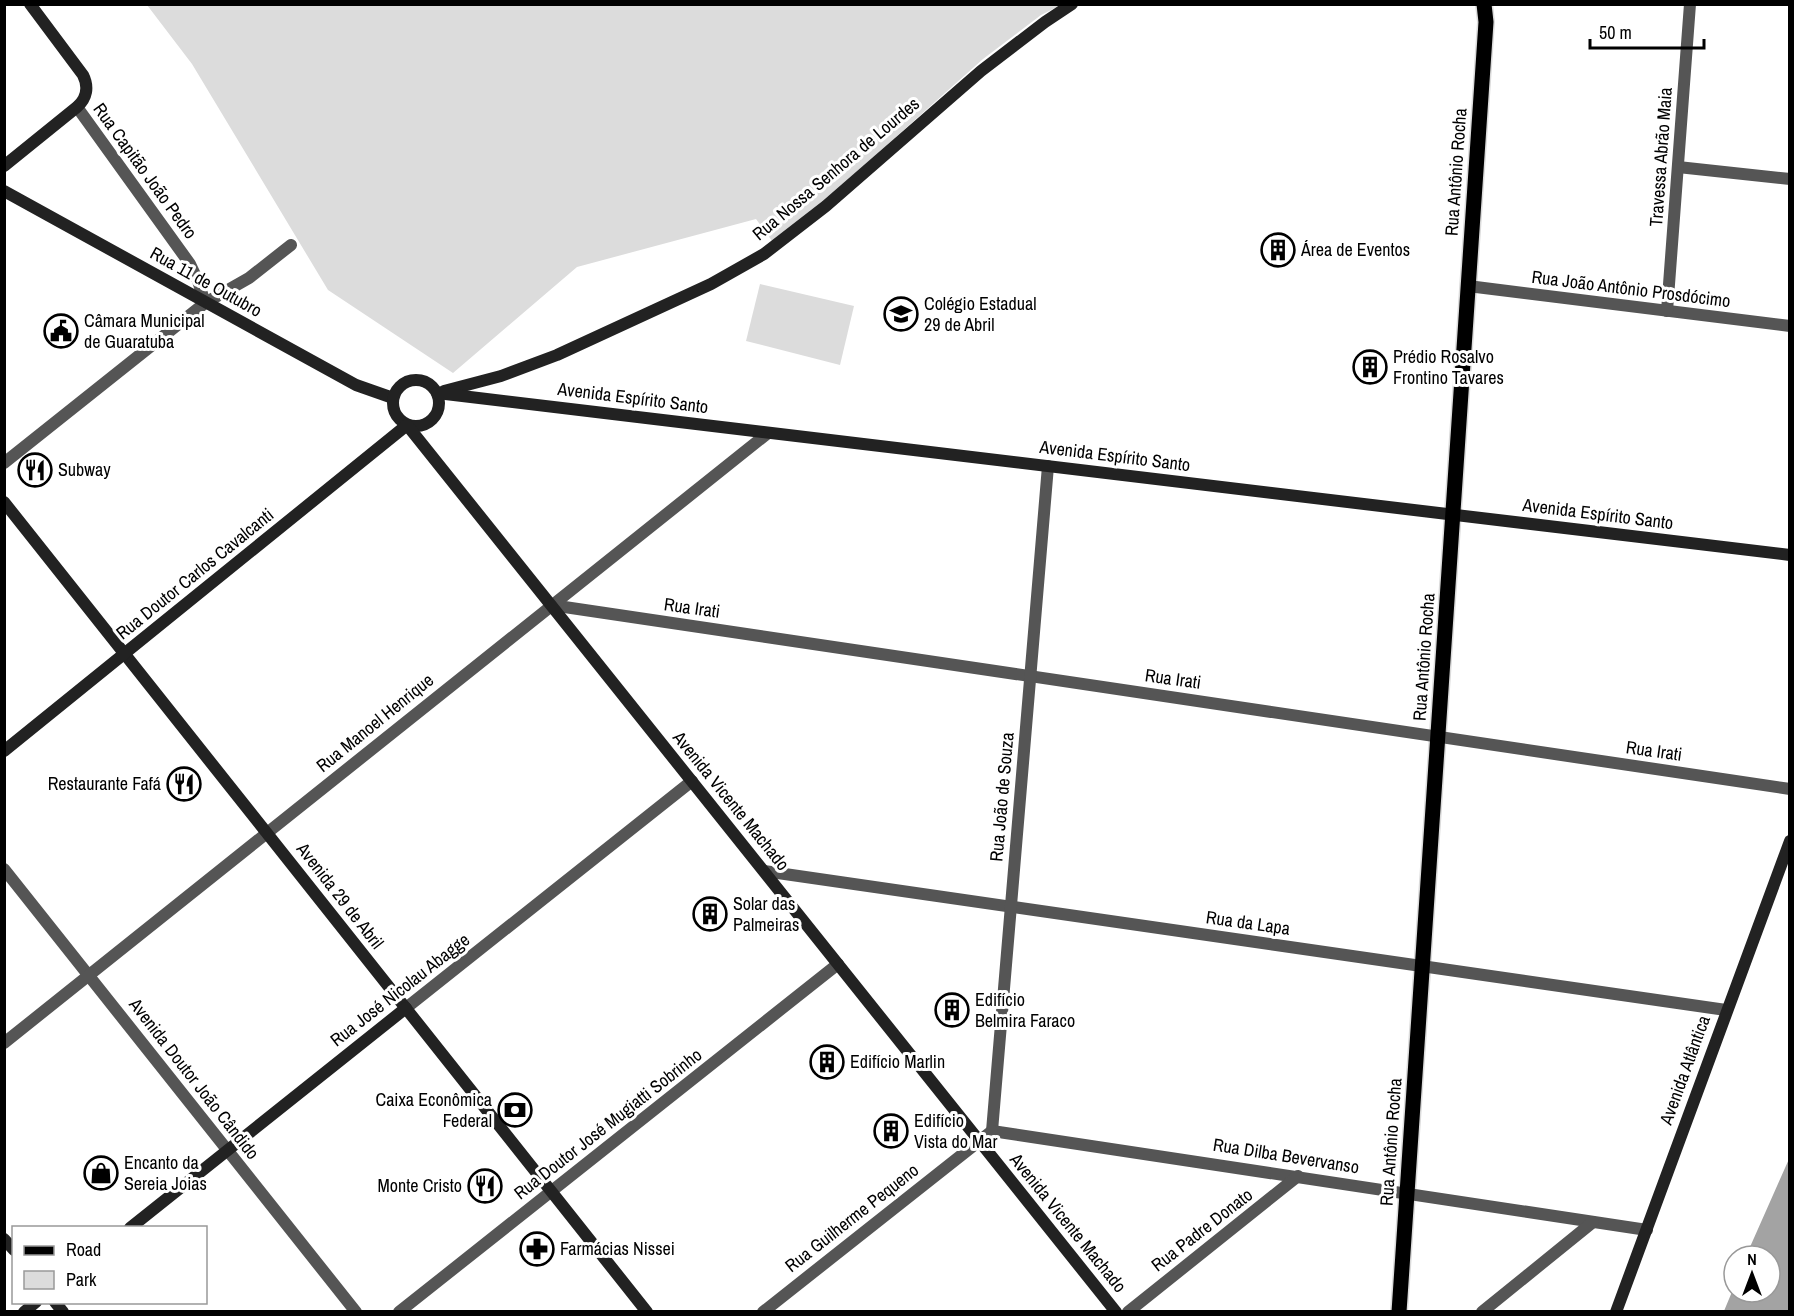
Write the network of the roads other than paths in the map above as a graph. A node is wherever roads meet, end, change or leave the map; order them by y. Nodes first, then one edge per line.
1 (30, 4) edge
2 (1072, 4) edge
3 (1484, 4) edge
4 (1690, 4) edge
5 (77, 107) junction
6 (4, 166) edge
7 (1678, 167) junction
8 (1790, 179) edge
9 (4, 191) edge
10 (291, 245) dead end
11 (1468, 286) junction
12 (205, 303) junction
13 (1667, 311) junction
14 (1790, 326) edge
15 (437, 393) junction
16 (393, 398) junction
17 (407, 425) junction
18 (768, 433) junction
19 (4, 463) edge
20 (1048, 466) junction
21 (4, 502) edge
22 (1453, 515) junction
23 (1790, 555) edge
24 (551, 605) junction
25 (124, 654) junction
26 (1030, 676) junction
27 (1438, 737) junction
28 (4, 751) edge
29 (692, 781) junction
30 (1790, 789) edge
31 (267, 833) junction
32 (1790, 841) edge
33 (4, 869) edge
34 (764, 871) junction
35 (1011, 907) junction
36 (838, 964) junction
37 (1423, 966) junction
38 (89, 976) junction
39 (406, 1008) junction
40 (1726, 1010) junction
41 (4, 1043) edge
42 (992, 1131) junction
43 (979, 1141) junction
44 (228, 1150) junction
45 (1298, 1176) junction
46 (551, 1191) junction
47 (1407, 1193) junction
48 (1593, 1222) junction
49 (131, 1226) edge
50 (1647, 1230) junction
51 (356, 1311) edge
52 (399, 1311) edge
53 (647, 1311) edge
54 (763, 1311) edge
55 (1116, 1311) edge
56 (1128, 1311) edge
57 (1400, 1311) edge
58 (1482, 1311) edge
59 (1616, 1311) edge

1 - 5 main road, Rua Capitão João Pedro
2 - 15 main road, Rua Nossa Senhora de Lourdes
3 - 11 main road, Rua Antônio Rocha
4 - 7 street, Travessa Abrão Maia
5 - 6 main road
5 - 12 street, Rua Capitão João Pedro
7 - 8 street
7 - 13 street, Travessa Abrão Maia
9 - 12 main road, Rua 11 de Outubro
10 - 12 street
11 - 13 street, Rua João Antônio Prosdócimo
11 - 22 main road, Rua Antônio Rocha
12 - 16 main road, Rua 11 de Outubro
12 - 19 street
13 - 14 street, Rua João Antônio Prosdócimo
15 - 16 main road
15 - 17 main road
15 - 18 main road, Avenida Espírito Santo
16 - 17 main road
17 - 24 main road, Avenida Vicente Machado
17 - 25 main road, Rua Doutor Carlos Cavalcanti
18 - 20 main road, Avenida Espírito Santo
18 - 24 street, Rua Manoel Henrique
20 - 22 main road, Avenida Espírito Santo
20 - 26 street, Rua João de Souza
21 - 25 main road, Avenida 29 de Abril
22 - 23 main road, Avenida Espírito Santo
22 - 27 main road, Rua Antônio Rocha
24 - 26 street, Rua Irati
24 - 29 main road, Avenida Vicente Machado
24 - 31 street, Rua Manoel Henrique
25 - 28 main road, Rua Doutor Carlos Cavalcanti
25 - 31 main road, Avenida 29 de Abril
26 - 27 street, Rua Irati
26 - 35 street, Rua João de Souza
27 - 30 street, Rua Irati
27 - 37 main road, Rua Antônio Rocha
29 - 34 main road, Avenida Vicente Machado
29 - 39 street, Rua José Nicolau Abagge
31 - 38 street, Rua Manoel Henrique
31 - 39 main road, Avenida 29 de Abril
32 - 40 main road, Avenida Atlântica
33 - 38 street, Avenida Doutor João Cândido
34 - 35 street, Rua da Lapa
34 - 36 main road, Avenida Vicente Machado
35 - 37 street, Rua da Lapa
35 - 42 street, Rua João de Souza
36 - 43 main road, Avenida Vicente Machado
36 - 46 street, Rua Doutor José Mugiatti Sobrinho
37 - 40 street, Rua da Lapa
37 - 47 main road, Rua Antônio Rocha
38 - 41 street, Rua Manoel Henrique
38 - 44 street, Avenida Doutor João Cândido
39 - 44 main road, Rua José Nicolau Abagge
39 - 46 main road, Avenida 29 de Abril
40 - 50 main road, Avenida Atlântica
42 - 43 street, Rua Guilherme Pequeno
42 - 45 street, Rua Dilba Bevervanso
43 - 54 street, Rua Guilherme Pequeno
43 - 55 main road, Avenida Vicente Machado
44 - 49 main road, Rua José Nicolau Abagge
44 - 51 street, Avenida Doutor João Cândido
45 - 47 street, Rua Dilba Bevervanso
45 - 56 street, Rua Padre Donato
46 - 52 street, Rua Doutor José Mugiatti Sobrinho
46 - 53 main road, Avenida 29 de Abril
47 - 48 street, Rua Dilba Bevervanso
47 - 57 main road, Rua Antônio Rocha
48 - 50 street, Rua Dilba Bevervanso
48 - 58 street
50 - 59 main road, Avenida Atlântica

